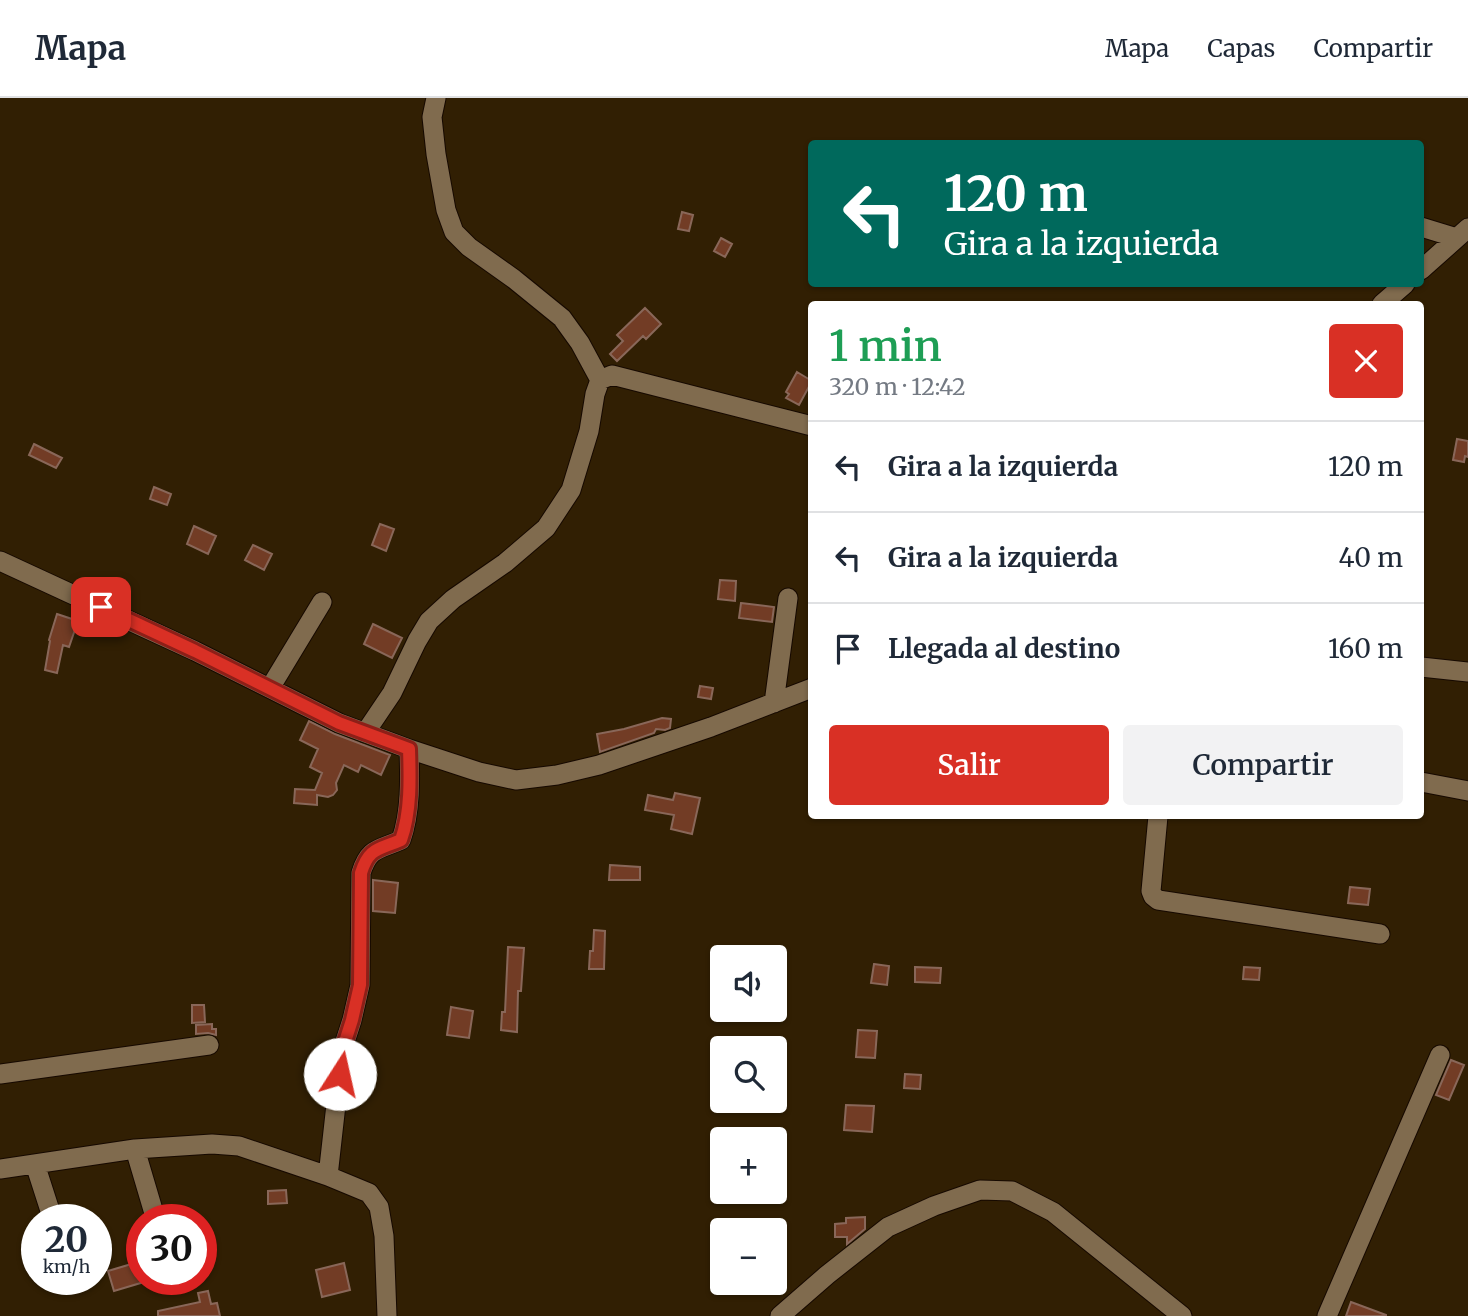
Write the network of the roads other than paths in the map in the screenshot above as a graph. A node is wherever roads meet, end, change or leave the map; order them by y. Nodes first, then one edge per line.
1 (436, 98) edge
2 (1424, 227) edge
3 (1462, 233) edge
4 (1424, 267) edge
5 (1402, 287) edge
6 (1385, 301) edge
7 (600, 380) junction
8 (808, 425) edge
9 (0, 561) edge
10 (788, 598) dead end
11 (321, 602) dead end
12 (1424, 667) edge
13 (1468, 672) edge
14 (270, 688) junction
15 (808, 690) edge
16 (774, 703) junction
17 (365, 733) junction
18 (409, 749) junction
19 (1424, 783) edge
20 (1468, 791) edge
21 (1158, 819) edge
22 (1380, 934) dead end
23 (209, 1045) dead end
24 (1440, 1055) dead end
25 (0, 1074) edge
26 (135, 1149) junction
27 (35, 1164) junction
28 (0, 1170) edge
29 (328, 1176) junction
30 (48, 1204) edge
31 (151, 1204) edge
32 (387, 1316) edge
33 (780, 1316) edge
34 (1182, 1316) edge
35 (1327, 1316) edge

1 - 7 street
2 - 3 street
3 - 4 street
5 - 6 street
7 - 8 street
7 - 17 street
9 - 14 street
10 - 16 street
11 - 14 street
12 - 13 street
14 - 17 street
15 - 16 street
16 - 18 street
17 - 18 street
18 - 29 street
19 - 20 street
21 - 22 street
23 - 25 street
24 - 35 street
26 - 27 street
26 - 29 street
26 - 31 street
27 - 28 street
27 - 30 street
29 - 32 street
33 - 34 street

